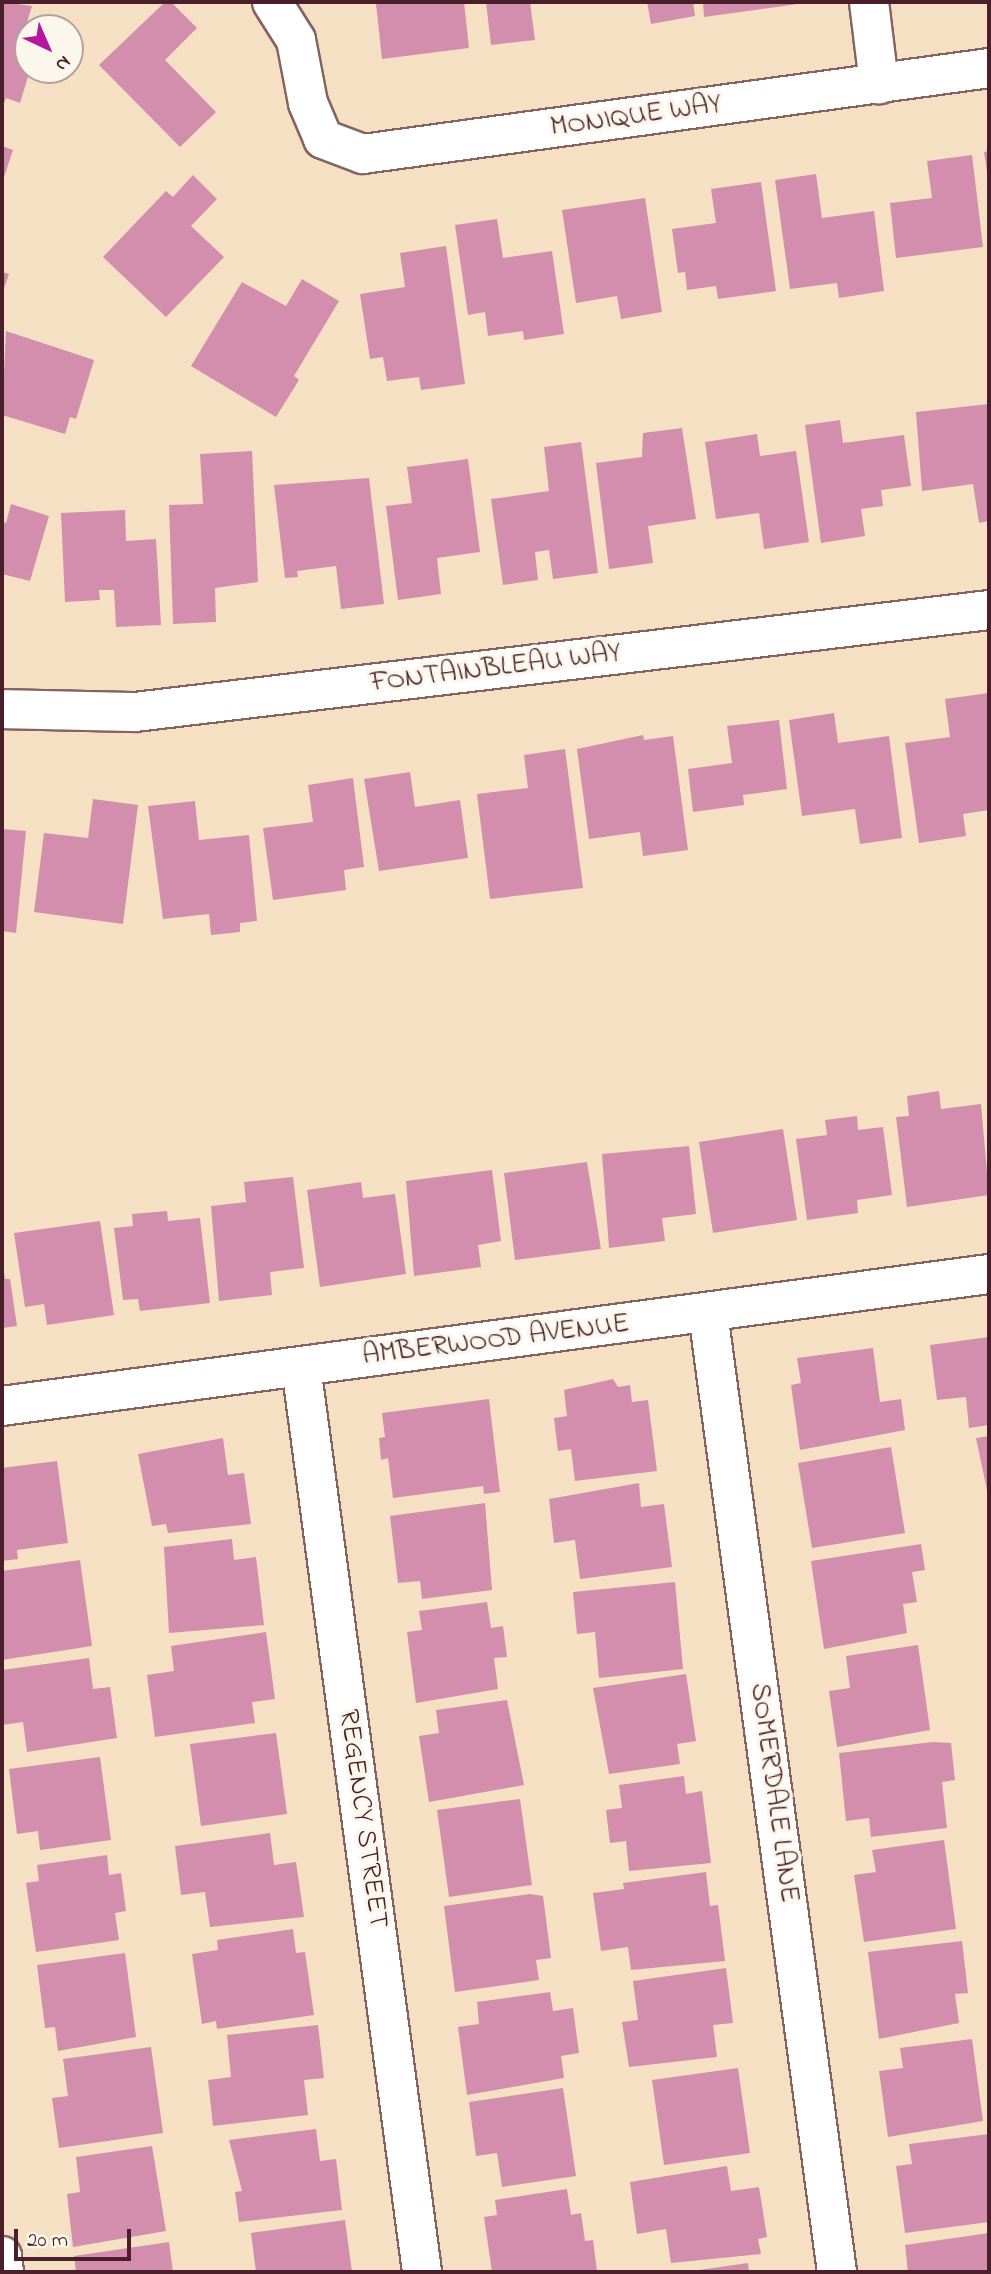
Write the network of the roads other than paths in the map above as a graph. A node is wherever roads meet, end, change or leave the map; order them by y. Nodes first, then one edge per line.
1 (272, 2) edge
2 (869, 2) edge
3 (989, 68) edge
4 (879, 84) junction
5 (989, 610) edge
6 (2, 709) edge
7 (989, 1274) edge
8 (708, 1313) junction
9 (302, 1366) junction
10 (2, 1406) edge
11 (2, 2256) edge
12 (4, 2272) edge
13 (422, 2272) edge
14 (837, 2272) edge

1 - 4 street, MONIQUE WAY
2 - 4 street
3 - 4 street, MONIQUE WAY
5 - 6 street, FONTAINBLEAU WAY
7 - 8 street, AMBERWOOD AVENUE
8 - 9 street, AMBERWOOD AVENUE
8 - 14 street, SOMERDALE LANE
9 - 10 street, AMBERWOOD AVENUE
9 - 13 street, REGENCY STREET
11 - 12 street

